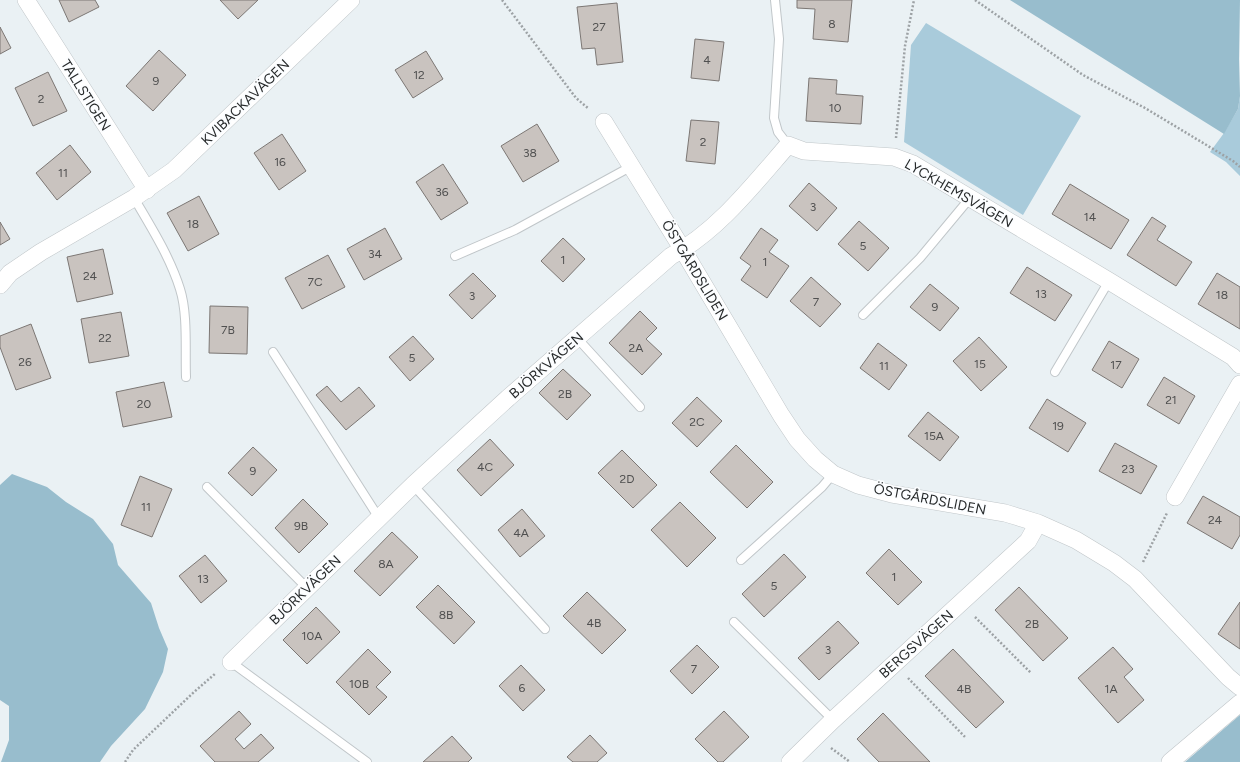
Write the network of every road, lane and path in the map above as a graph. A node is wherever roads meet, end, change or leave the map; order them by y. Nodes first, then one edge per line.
1 (26, 0) edge
2 (351, 0) edge
3 (502, 0) edge
4 (775, 0) edge
5 (914, 0) edge
6 (975, 0) edge
7 (604, 122) joint
8 (788, 145) junction
9 (894, 157) junction
10 (632, 166) junction
11 (1240, 167) edge
12 (140, 194) junction
13 (970, 198) junction
14 (683, 250) junction
15 (455, 256) dead end
16 (1109, 281) junction
17 (0, 285) edge
18 (863, 315) dead end
19 (577, 338) junction
20 (273, 352) dead end
21 (1240, 365) edge
22 (1055, 372) dead end
23 (186, 377) dead end
24 (1240, 384) edge
25 (640, 407) dead end
26 (833, 474) junction
27 (413, 485) junction
28 (207, 487) dead end
29 (1175, 497) joint
30 (379, 518) junction
31 (1038, 523) junction
32 (741, 560) dead end
33 (1135, 579) junction
34 (307, 588) junction
35 (961, 603) junction
36 (734, 622) dead end
37 (545, 629) dead end
38 (231, 662) junction
39 (895, 664) junction
40 (1031, 673) dead end
41 (1240, 687) edge
42 (1240, 703) edge
43 (833, 720) junction
44 (966, 738) dead end
45 (125, 762) edge
46 (367, 762) edge
47 (790, 762) edge
48 (1170, 762) edge

1 - 12 street, TALLSTIGEN
2 - 12 street, KVIBACKAVÄGEN
3 - 7 path
4 - 8 lane
5 - 9 path
6 - 11 path
7 - 10 street, ÖSTGÅRDSLIDEN
8 - 9 street, LYCKHEMSVÄGEN
8 - 14 street
9 - 13 street, LYCKHEMSVÄGEN
10 - 14 street, ÖSTGÅRDSLIDEN
10 - 15 lane
12 - 17 street, KVIBACKAVÄGEN
12 - 23 lane
13 - 16 street, LYCKHEMSVÄGEN
13 - 18 lane
14 - 19 street, BJÖRKVÄGEN
14 - 26 street, ÖSTGÅRDSLIDEN
16 - 21 street, LYCKHEMSVÄGEN
16 - 22 lane
19 - 25 lane
19 - 27 street, BJÖRKVÄGEN
20 - 30 lane
24 - 29 street
26 - 31 street, ÖSTGÅRDSLIDEN
26 - 32 lane
27 - 30 street, BJÖRKVÄGEN
27 - 37 lane
28 - 34 lane
29 - 33 path
30 - 34 street, BJÖRKVÄGEN
31 - 33 street, ÖSTGÅRDSLIDEN
31 - 35 street, BERGSVÄGEN
33 - 41 street, ÖSTGÅRDSLIDEN
34 - 38 street, BJÖRKVÄGEN
35 - 39 street, BERGSVÄGEN
35 - 40 path
36 - 43 lane
38 - 45 path
38 - 46 lane
39 - 43 street, BERGSVÄGEN
39 - 44 path
42 - 48 street
43 - 47 street, BERGSVÄGEN

